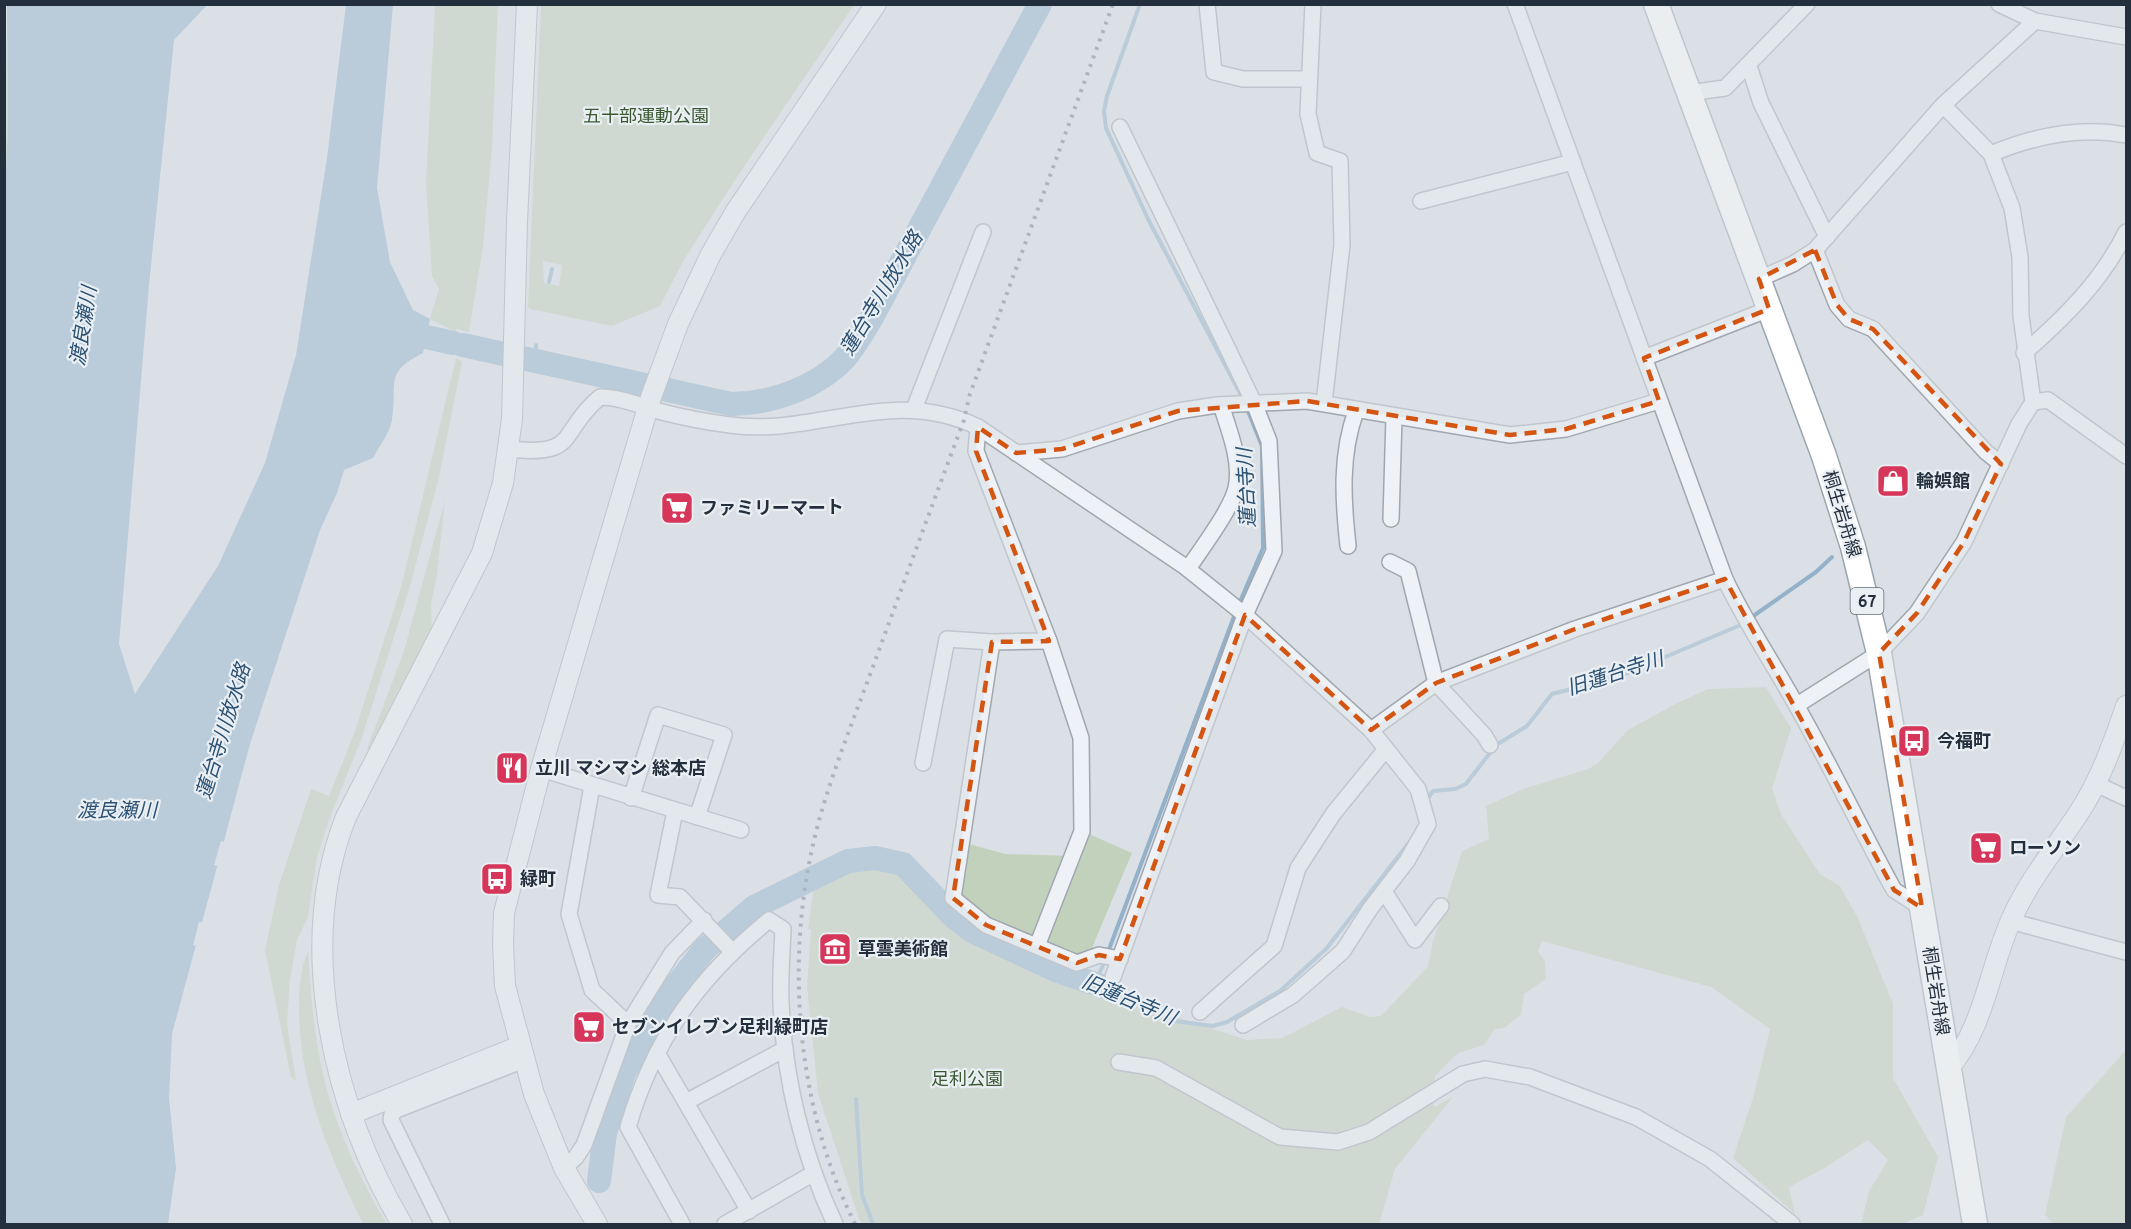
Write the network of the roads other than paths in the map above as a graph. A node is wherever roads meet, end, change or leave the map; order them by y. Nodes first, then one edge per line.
1 (527, 4) edge
2 (876, 4) edge
3 (1207, 4) edge
4 (1313, 4) edge
5 (1515, 4) edge
6 (1656, 4) edge
7 (1807, 4) edge
8 (1999, 4) edge
9 (2035, 21) junction
10 (2127, 37) edge
11 (1749, 66) junction
12 (1309, 79) junction
13 (1689, 93) junction
14 (1943, 105) junction
15 (1120, 127) dead end
16 (2127, 135) edge
17 (1991, 153) junction
18 (1573, 162) junction
19 (1421, 201) dead end
20 (983, 232) dead end
21 (2126, 236) edge
22 (1827, 237) junction
23 (1815, 250) junction
24 (1759, 279) junction
25 (1769, 309) junction
26 (2024, 353) junction
27 (1644, 358) junction
28 (1659, 401) junction
29 (2032, 402) junction
30 (650, 403) junction
31 (1254, 403) junction
32 (1324, 403) junction
33 (1221, 405) junction
34 (914, 409) junction
35 (1356, 411) junction
36 (1394, 417) junction
37 (978, 427) junction
38 (509, 450) junction
39 (1016, 453) junction
40 (2127, 456) edge
41 (2001, 464) junction
42 (1391, 519) dead end
43 (1348, 546) dead end
44 (1390, 562) dead end
45 (1188, 569) junction
46 (1725, 579) junction
47 (1245, 615) junction
48 (1049, 641) junction
49 (992, 642) junction
50 (1879, 653) junction
51 (1436, 683) junction
52 (1797, 705) junction
53 (2127, 706) edge
54 (1371, 730) junction
55 (1490, 745) dead end
56 (1386, 749) junction
57 (923, 763) dead end
58 (541, 769) junction
59 (2096, 784) junction
60 (592, 786) junction
61 (631, 798) junction
62 (2127, 798) edge
63 (675, 811) junction
64 (697, 817) junction
65 (741, 830) dead end
66 (1384, 891) junction
67 (1441, 906) dead end
68 (1922, 908) junction
69 (2010, 921) junction
70 (706, 923) junction
71 (1037, 946) junction
72 (728, 947) junction
73 (2127, 952) edge
74 (1120, 959) junction
75 (1113, 977) dead end
76 (1200, 1012) dead end
77 (628, 1024) junction
78 (1243, 1025) dead end
79 (785, 1049) junction
80 (522, 1053) junction
81 (657, 1053) junction
82 (1119, 1062) dead end
83 (1948, 1069) junction
84 (686, 1102) junction
85 (351, 1114) junction
86 (564, 1168) junction
87 (814, 1173) junction
88 (749, 1211) junction
89 (402, 1224) edge
90 (442, 1224) edge
91 (595, 1224) edge
92 (682, 1224) edge
93 (725, 1224) edge
94 (836, 1224) edge
95 (1792, 1224) edge
96 (1975, 1224) edge

1 - 38 street
2 - 30 street
3 - 12 street
4 - 12 street
5 - 18 street
6 - 13 main road, 桐生岩舟線 / 67
7 - 11 street
8 - 9 street
9 - 10 street
9 - 14 street
11 - 13 street
11 - 22 street
12 - 32 street
13 - 24 main road, 桐生岩舟線 / 67
14 - 17 street
14 - 22 street
15 - 31 street
16 - 17 street
17 - 26 street
18 - 19 street
18 - 27 street
20 - 34 street
21 - 26 street
22 - 23 street
23 - 24 street
23 - 41 street
24 - 25 main road, 桐生岩舟線 / 67
25 - 27 street
25 - 50 main road, 桐生岩舟線 / 67
26 - 29 street
27 - 28 street
28 - 36 street
28 - 46 street
29 - 40 street
29 - 41 street
30 - 34 street
30 - 38 street
30 - 58 street
31 - 32 street
31 - 33 street
31 - 47 street
32 - 35 street
33 - 39 street
33 - 45 street
34 - 37 street
35 - 36 street
35 - 43 street
36 - 42 street
37 - 39 street
37 - 48 street
38 - 85 street
39 - 45 street
41 - 50 street
44 - 51 street
45 - 47 street
46 - 51 street
46 - 52 street
47 - 54 street
47 - 74 street
48 - 49 street
48 - 71 street
49 - 57 street
49 - 71 street
50 - 52 street
50 - 68 main road, 桐生岩舟線 / 67
51 - 54 street
51 - 55 street
52 - 68 street
53 - 59 street
54 - 56 street
56 - 66 street
56 - 76 street
58 - 60 street
58 - 80 street
59 - 62 street
59 - 69 street
60 - 61 street
60 - 77 street
61 - 63 street
61 - 64 street
63 - 64 street
63 - 70 street
64 - 65 street
66 - 67 street
66 - 78 street
68 - 83 main road, 桐生岩舟線 / 67
69 - 73 street
69 - 83 street
70 - 72 street
70 - 77 street
71 - 74 street
72 - 79 street
72 - 81 street
74 - 75 street
77 - 86 street
79 - 84 street
79 - 87 street
80 - 85 street
80 - 86 street
80 - 90 street
81 - 84 street
81 - 92 street
82 - 95 street
83 - 96 main road, 桐生岩舟線 / 67
84 - 88 street
85 - 89 street
86 - 91 street
87 - 88 street
87 - 94 street
88 - 93 street

